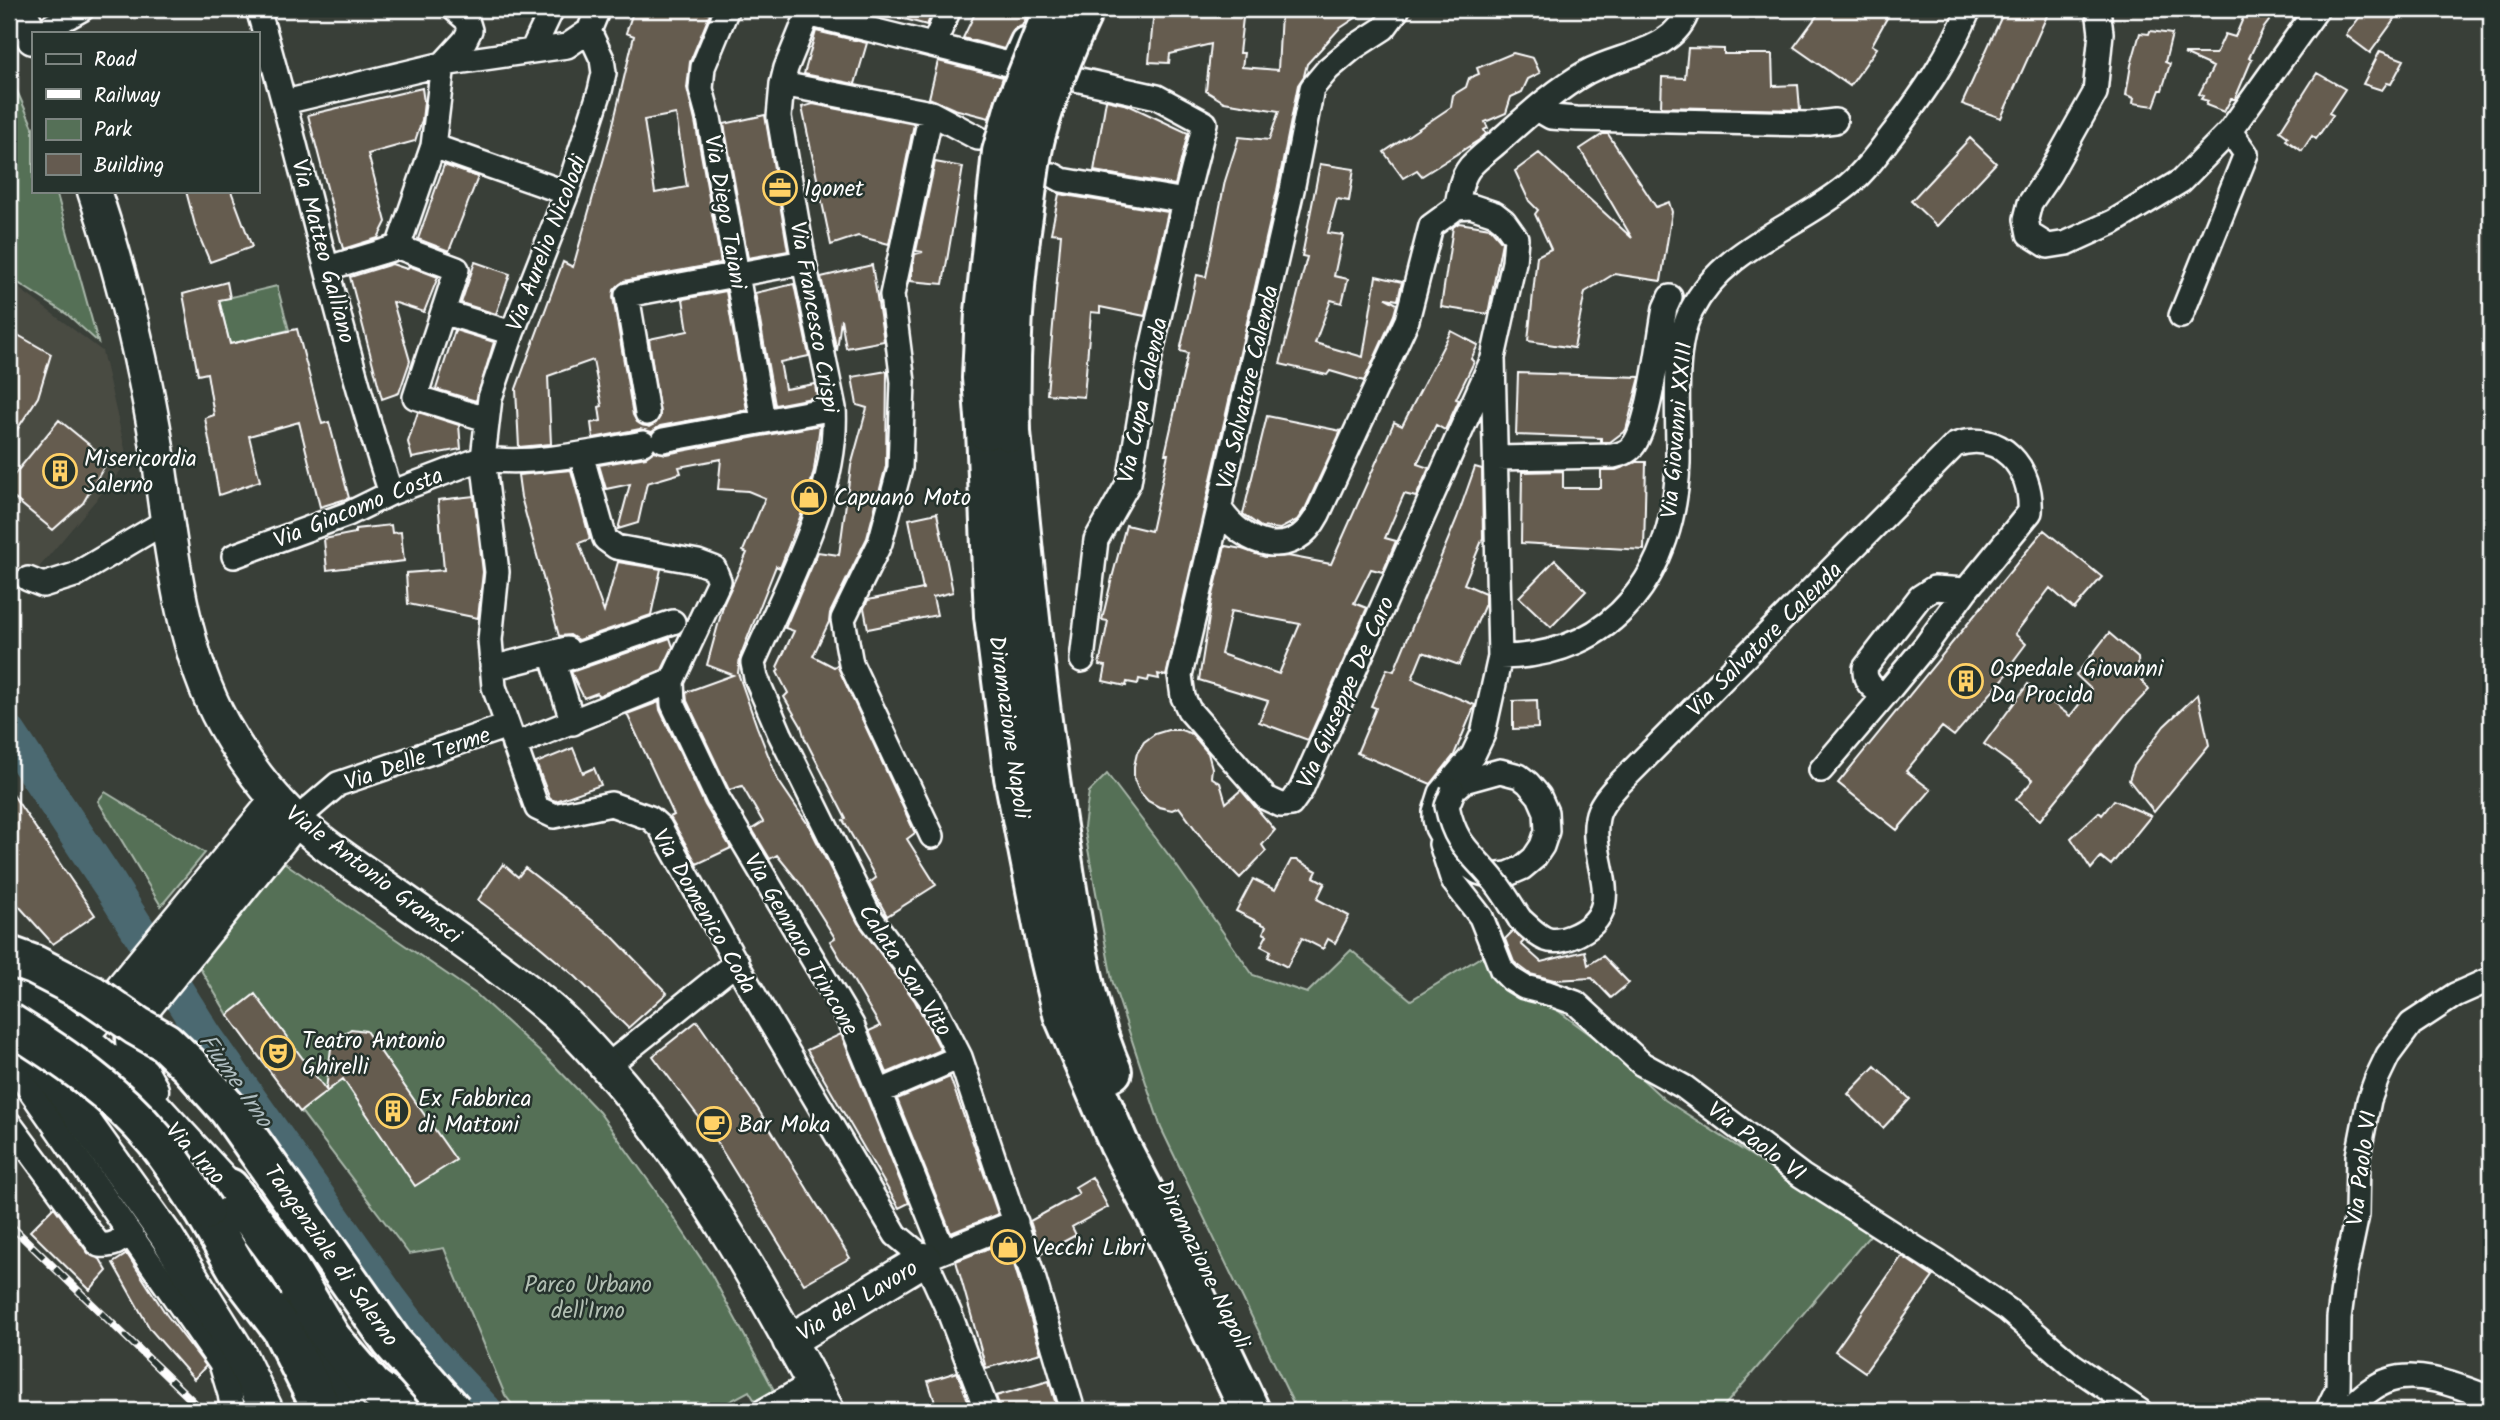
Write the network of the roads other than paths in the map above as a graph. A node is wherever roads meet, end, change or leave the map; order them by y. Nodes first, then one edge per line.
1 (19, 9) edge
2 (82, 9) edge
3 (258, 9) edge
4 (454, 9) edge
5 (552, 9) edge
6 (598, 9) edge
7 (727, 9) edge
8 (949, 9) edge
9 (1038, 9) edge
10 (1054, 9) edge
11 (1084, 9) edge
12 (1398, 9) edge
13 (1688, 9) edge
14 (1969, 9) edge
15 (2317, 9) edge
16 (809, 11) edge
17 (2102, 11) edge
18 (589, 31) junction
19 (41, 32) edge
20 (32, 35) edge
21 (934, 44) junction
22 (533, 50) junction
23 (443, 64) junction
24 (1071, 78) dead end
25 (782, 84) junction
26 (285, 102) junction
27 (1537, 109) junction
28 (931, 113) junction
29 (1835, 121) dead end
30 (2230, 131) junction
31 (978, 138) dead end
32 (433, 146) junction
33 (1053, 175) dead end
34 (94, 192) edge
35 (567, 193) junction
36 (1185, 201) junction
37 (1457, 207) junction
38 (398, 247) junction
39 (804, 262) junction
40 (328, 268) junction
41 (737, 274) junction
42 (1670, 297) dead end
43 (443, 312) junction
44 (2181, 316) dead end
45 (512, 333) junction
46 (1493, 358) junction
47 (834, 408) junction
48 (647, 413) dead end
49 (486, 419) junction
50 (763, 420) junction
51 (999, 431) junction
52 (581, 454) junction
53 (483, 458) junction
54 (1497, 458) junction
55 (391, 493) junction
56 (1222, 494) junction
57 (167, 520) junction
58 (804, 544) joint
59 (234, 556) dead end
60 (28, 579) dead end
61 (1966, 590) junction
62 (1500, 657) junction
63 (1082, 660) dead end
64 (492, 668) junction
65 (672, 681) junction
66 (1884, 696) junction
67 (573, 723) junction
68 (510, 736) junction
69 (1821, 770) dead end
70 (286, 810) junction
71 (1437, 828) junction
72 (932, 836) dead end
73 (1050, 877) junction
74 (9, 956) edge
75 (737, 962) junction
76 (9, 976) edge
77 (2491, 979) edge
78 (121, 1003) junction
79 (51, 1015) junction
80 (9, 1016) edge
81 (9, 1023) edge
82 (81, 1037) junction
83 (960, 1057) junction
84 (9, 1060) edge
85 (606, 1067) junction
86 (879, 1092) junction
87 (68, 1100) junction
88 (9, 1123) edge
89 (182, 1138) junction
90 (126, 1181) junction
91 (216, 1199) junction
92 (1016, 1222) junction
93 (126, 1230) junction
94 (934, 1254) junction
95 (789, 1341) junction
96 (813, 1383) junction
97 (2491, 1398) edge
98 (233, 1411) edge
99 (267, 1411) edge
100 (295, 1411) edge
101 (323, 1411) edge
102 (348, 1411) edge
103 (405, 1411) edge
104 (453, 1411) edge
105 (764, 1411) edge
106 (828, 1411) edge
107 (987, 1411) edge
108 (1073, 1411) edge
109 (1250, 1411) edge
110 (1275, 1411) edge
111 (2140, 1411) edge
112 (2327, 1411) edge
113 (2346, 1411) edge

1 - 20 main road
2 - 19 street
3 - 26 street, Via Matteo Galliano
4 - 23 street
5 - 22 street
6 - 18 street
7 - 41 street, Via Diego Taiani
8 - 21 street
9 - 21 street
10 - 51 highway, Diramazione Napoli, bridge
11 - 51 highway, Diramazione Napoli, bridge
12 - 56 street, Via Salvatore Calenda
13 - 27 street
14 - 62 street, Via Giovanni XXIII
15 - 30 street
16 - 21 street
16 - 25 street, Via Francesco Crispi
17 - 30 street
18 - 22 street
18 - 35 street, Via Aurelio Nicolodi
22 - 23 street
23 - 26 street
23 - 32 street
24 - 36 street, Via Cupa Calenda
25 - 28 street
25 - 39 street, Via Francesco Crispi
26 - 40 street, Via Matteo Galliano
27 - 29 street
27 - 37 street
28 - 31 street
28 - 72 street
30 - 44 street
32 - 35 street
32 - 38 street
33 - 36 street
34 - 57 main road, Viale Antonio Gramsci
35 - 45 street, Via Aurelio Nicolodi
36 - 63 street, Via Cupa Calenda
37 - 46 street
37 - 56 street, Via Salvatore Calenda
38 - 40 street
38 - 43 street
39 - 41 street
39 - 47 street, Via Francesco Crispi
40 - 55 street, Via Matteo Galliano
41 - 48 street
41 - 50 street, Via Diego Taiani
42 - 54 street
43 - 45 street
43 - 49 street
45 - 49 street, Via Aurelio Nicolodi
46 - 54 street
46 - 56 street, Via Giuseppe De Caro
47 - 50 street
47 - 58 street, Via Francesco Crispi
49 - 53 street, Via Aurelio Nicolodi
50 - 52 street
51 - 73 highway, Diramazione Napoli
52 - 53 street
52 - 65 street
53 - 55 street, Via Giacomo Costa
53 - 64 street, Via Domenico Coda
54 - 62 street
55 - 59 street, Via Giacomo Costa
57 - 60 street
57 - 70 main road, Viale Antonio Gramsci
58 - 83 street, Calata San Vito
61 - 66 street, Via Salvatore Calenda
61 - 66 street
61 - 71 street, Via Salvatore Calenda, bridge
62 - 71 street
64 - 67 street
64 - 68 street, Via Domenico Coda
65 - 67 street, Via Delle Terme
65 - 86 street, Via Gennaro Trincone
66 - 69 street, Via Salvatore Calenda
67 - 68 street, Via Delle Terme
68 - 70 street, Via Delle Terme
68 - 75 street, Via Domenico Coda
70 - 78 main road
70 - 85 main road, Viale Antonio Gramsci
71 - 111 street, Via Paolo VI
73 - 109 highway, Diramazione Napoli
73 - 110 highway, Diramazione Napoli
74 - 104 highway, Tangenziale di Salerno, bridge
75 - 85 street
75 - 94 street, Via Domenico Coda
76 - 79 main road, Via Irno
77 - 112 street, Via Paolo VI
78 - 79 main road
78 - 82 main road
78 - 89 main road
79 - 82 main road, Via Irno
80 - 87 main road
81 - 91 highway, bridge
82 - 87 main road
82 - 89 main road, Via Irno
83 - 86 street
83 - 92 street, Calata San Vito
84 - 93 street
85 - 95 main road, Viale Antonio Gramsci
86 - 94 street, Via Gennaro Trincone
87 - 90 main road
88 - 93 street
89 - 90 main road
89 - 91 main road, Via Irno
90 - 99 main road
91 - 100 highway
91 - 101 highway
91 - 102 main road, Via Irno
91 - 103 highway
92 - 94 street
92 - 108 street, Calata San Vito
93 - 98 street
94 - 95 main road, Via del Lavoro
94 - 107 street, Via Gennaro Trincone
95 - 96 main road, Viale Antonio Gramsci
96 - 105 street
96 - 106 main road, Viale Antonio Gramsci
97 - 113 street

